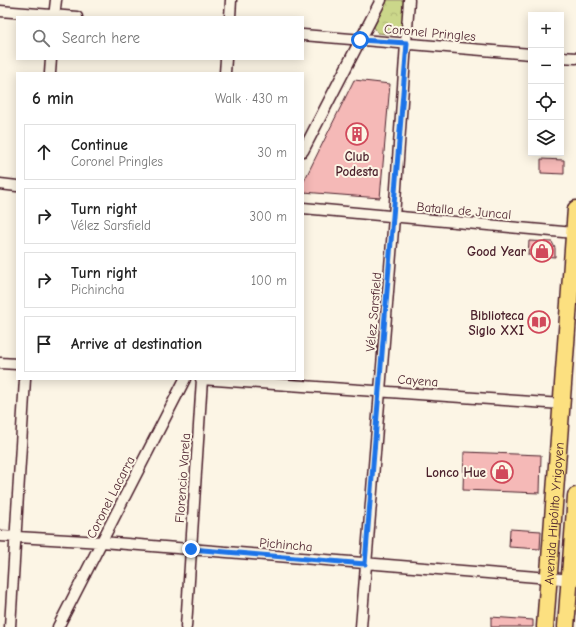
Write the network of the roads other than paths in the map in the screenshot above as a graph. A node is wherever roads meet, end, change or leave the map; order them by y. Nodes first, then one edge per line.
1 (56, 0) edge
2 (231, 0) edge
3 (381, 0) edge
4 (409, 0) edge
5 (0, 11) edge
6 (54, 16) edge
7 (230, 16) edge
8 (304, 35) edge
9 (360, 40) junction
10 (407, 43) junction
11 (528, 54) edge
12 (564, 57) edge
13 (576, 58) edge
14 (51, 60) edge
15 (226, 60) edge
16 (50, 72) edge
17 (225, 72) edge
18 (304, 149) edge
19 (0, 184) edge
20 (16, 186) edge
21 (304, 208) edge
22 (576, 209) edge
23 (394, 217) junction
24 (574, 233) junction
25 (0, 363) edge
26 (16, 364) edge
27 (25, 380) edge
28 (184, 380) edge
29 (201, 380) edge
30 (217, 380) edge
31 (380, 390) junction
32 (562, 404) junction
33 (576, 496) edge
34 (0, 536) edge
35 (15, 537) junction
36 (102, 542) junction
37 (191, 549) junction
38 (365, 564) junction
39 (549, 578) junction
40 (573, 580) edge
41 (10, 627) edge
42 (58, 627) edge
43 (186, 627) edge
44 (361, 627) edge
45 (545, 627) edge
46 (566, 627) edge

1 - 6 street
2 - 7 street
3 - 9 street
4 - 10 street, Vélez Sarsfield
5 - 6 street
8 - 9 street, Coronel Pringles
9 - 10 street, Coronel Pringles
9 - 18 street
10 - 11 street, Coronel Pringles
10 - 23 street, Vélez Sarsfield
12 - 13 street
14 - 16 street
15 - 17 street
19 - 20 street
21 - 23 street, Batalla de Juncal
22 - 24 main road, Avenida Hipólito Yrigoyen
23 - 24 street, Batalla de Juncal
23 - 31 street, Vélez Sarsfield
24 - 32 main road, Avenida Hipólito Yrigoyen
25 - 26 street
27 - 35 street
28 - 36 street, Coronel Lacarra
29 - 37 street, Florencio Varela
30 - 31 street, Cayena
31 - 32 street, Cayena
31 - 38 street, Vélez Sarsfield
32 - 39 main road, Avenida Hipólito Yrigoyen
33 - 40 main road, Avenida Hipólito Yrigoyen
34 - 35 street, Pichincha
35 - 36 street, Pichincha
35 - 41 street
36 - 37 street, Pichincha
36 - 42 street, Coronel Lacarra
37 - 38 street, Pichincha
37 - 43 street, Florencio Varela
38 - 39 street, Pichincha
38 - 44 street, Vélez Sarsfield
39 - 40 street, Pichincha
39 - 45 main road, Avenida Hipólito Yrigoyen
40 - 46 main road, Avenida Hipólito Yrigoyen

